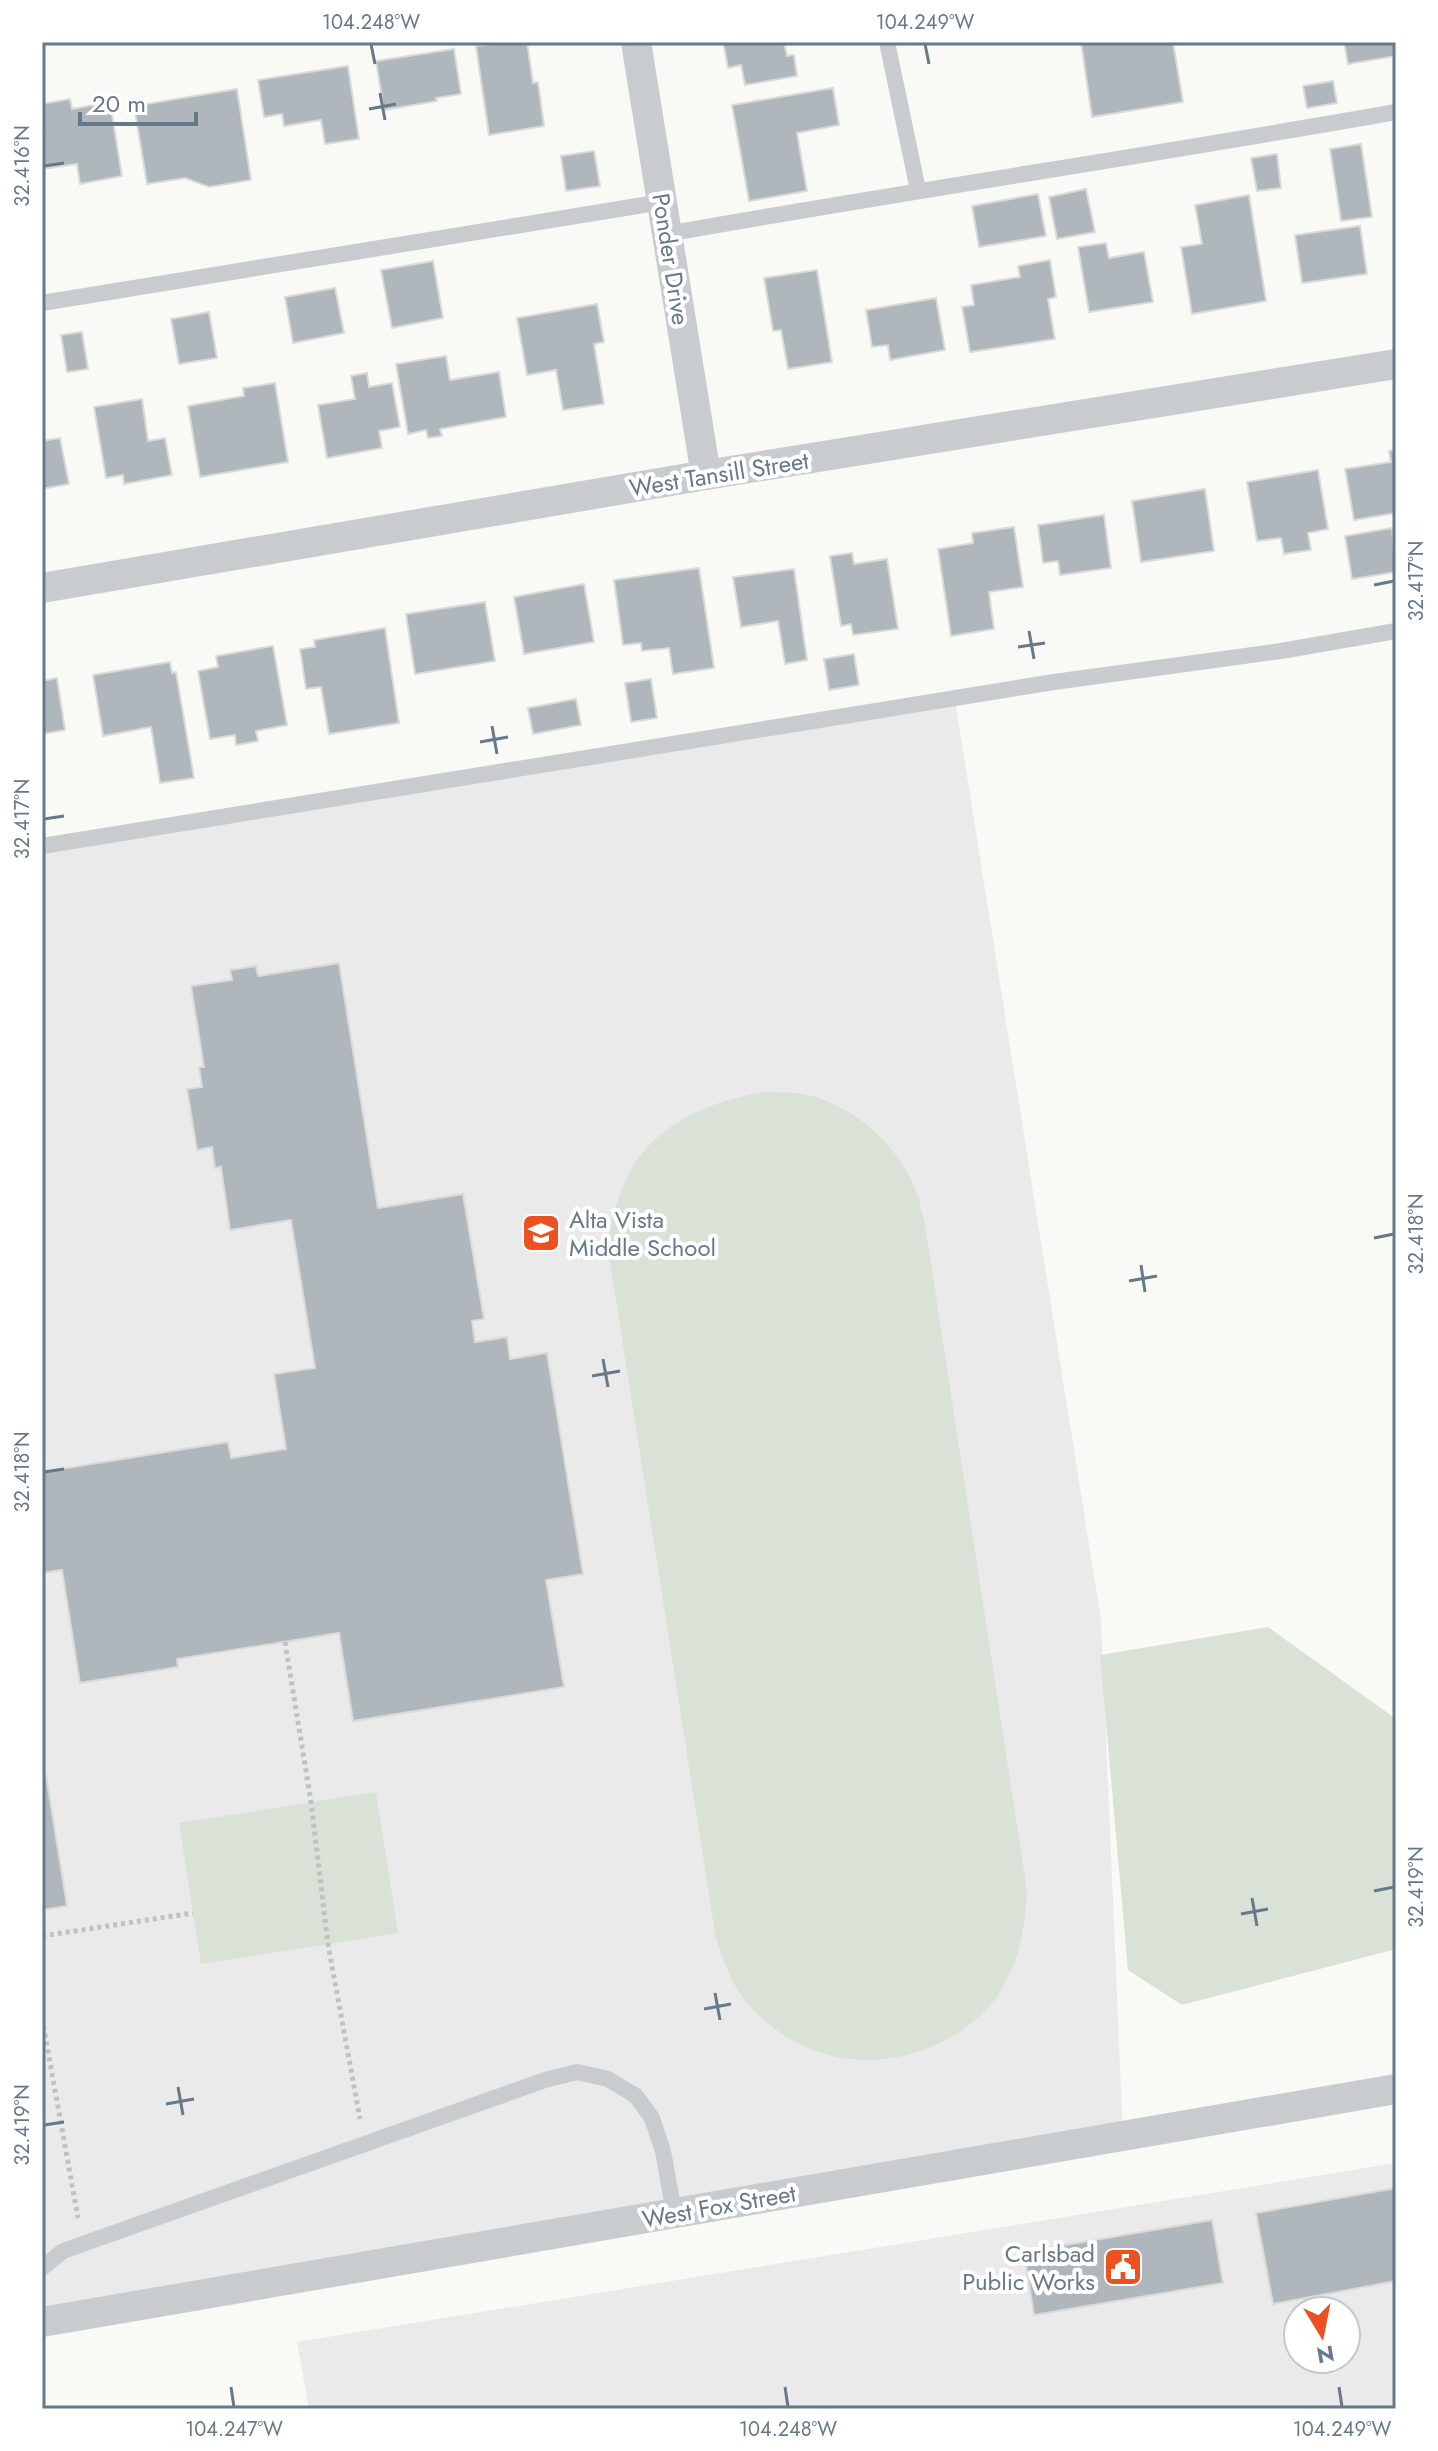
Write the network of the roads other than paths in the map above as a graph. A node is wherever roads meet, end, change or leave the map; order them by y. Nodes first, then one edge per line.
1 (636, 42) edge
2 (887, 42) edge
3 (1396, 112) edge
4 (918, 190) junction
5 (662, 202) junction
6 (666, 234) junction
7 (42, 303) edge
8 (1396, 364) edge
9 (706, 475) junction
10 (42, 588) edge
11 (1396, 631) edge
12 (42, 846) edge
13 (1396, 2089) edge
14 (674, 2213) junction
15 (42, 2268) edge
16 (42, 2322) edge

1 - 5 street, Ponder Drive
2 - 4 lane
3 - 4 lane
4 - 6 lane
5 - 6 street, Ponder Drive
5 - 7 lane
6 - 9 street, Ponder Drive
8 - 9 street, West Tansill Street
9 - 10 street, West Tansill Street
11 - 12 lane
13 - 14 street, West Fox Street
14 - 15 lane
14 - 16 street, West Fox Street

